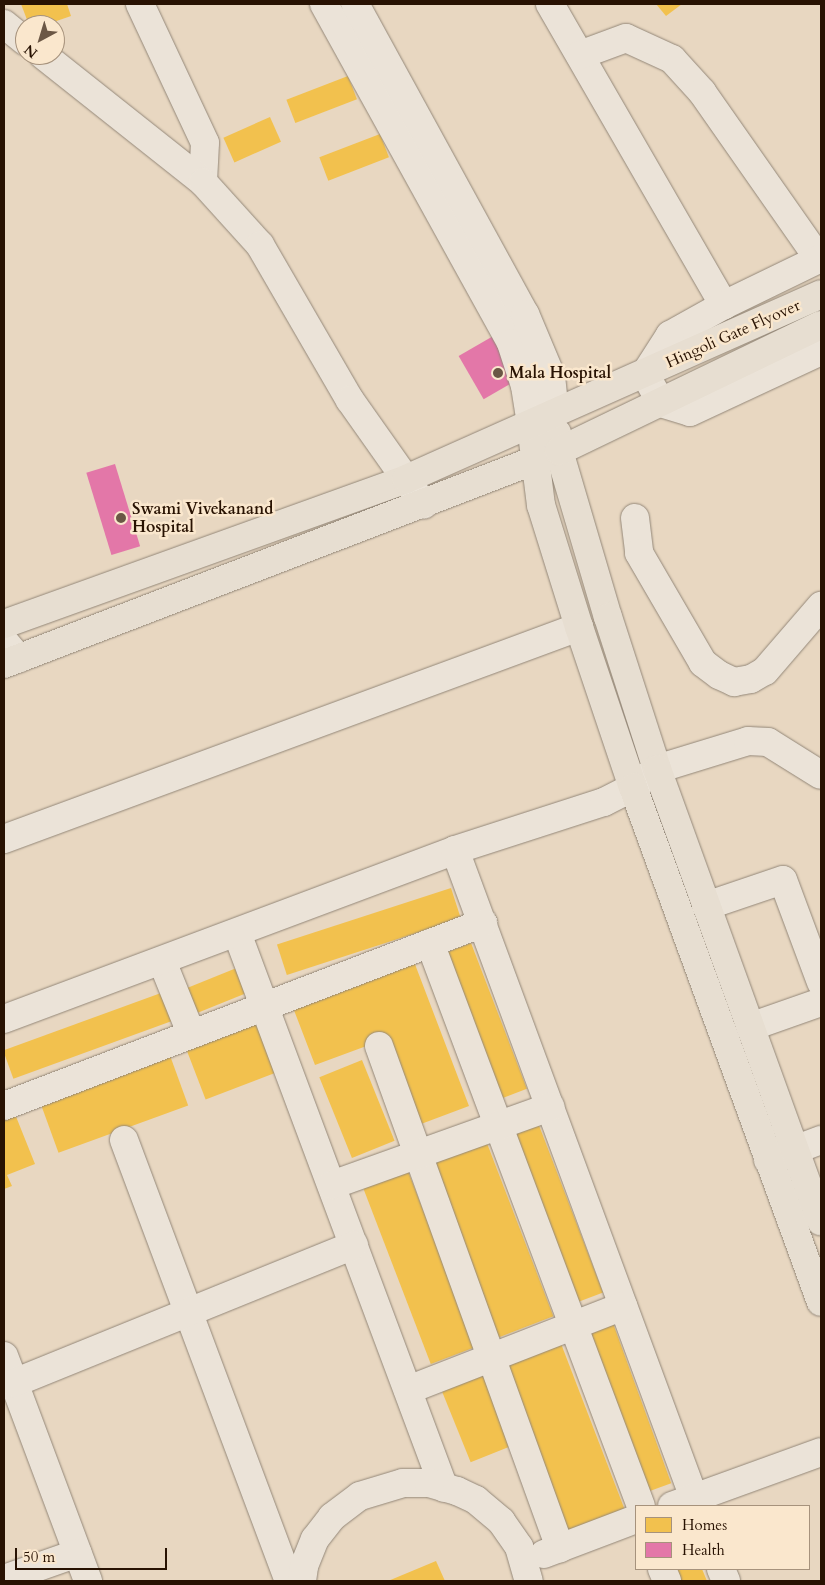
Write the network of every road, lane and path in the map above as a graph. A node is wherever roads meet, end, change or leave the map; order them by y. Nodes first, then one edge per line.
1 (140, 4) edge
2 (324, 4) edge
3 (355, 4) edge
4 (550, 4) edge
5 (4, 24) edge
6 (15, 33) edge
7 (580, 55) junction
8 (56, 65) edge
9 (202, 182) junction
10 (820, 259) edge
11 (821, 294) edge
12 (724, 305) junction
13 (821, 326) edge
14 (821, 351) edge
15 (645, 374) junction
16 (662, 404) junction
17 (543, 420) junction
18 (559, 451) junction
19 (533, 461) junction
20 (406, 479) junction
21 (424, 505) junction
22 (635, 518) dead end
23 (821, 606) edge
24 (4, 624) edge
25 (579, 627) junction
26 (9, 655) edge
27 (658, 769) junction
28 (821, 775) edge
29 (633, 787) junction
30 (4, 839) edge
31 (455, 850) junction
32 (706, 906) junction
33 (483, 924) junction
34 (238, 933) junction
35 (430, 943) junction
36 (162, 961) junction
37 (821, 982) edge
38 (821, 1002) edge
39 (264, 1005) junction
40 (4, 1019) edge
41 (750, 1027) junction
42 (191, 1033) junction
43 (379, 1046) dead end
44 (4, 1106) edge
45 (550, 1108) junction
46 (497, 1126) junction
47 (124, 1140) dead end
48 (821, 1140) edge
49 (794, 1150) junction
50 (416, 1155) junction
51 (768, 1160) junction
52 (332, 1185) junction
53 (821, 1221) edge
54 (354, 1245) junction
55 (821, 1302) edge
56 (623, 1306) junction
57 (186, 1313) junction
58 (571, 1326) junction
59 (4, 1356) edge
60 (489, 1358) junction
61 (14, 1383) junction
62 (408, 1390) junction
63 (821, 1452) edge
64 (444, 1488) junction
65 (687, 1504) edge
66 (641, 1505) edge
67 (635, 1520) edge
68 (560, 1548) junction
69 (78, 1553) junction
70 (526, 1571) edge
71 (4, 1579) edge
72 (88, 1581) edge
73 (289, 1581) edge
74 (302, 1581) edge

1 - 9 street
2 - 17 street
3 - 17 street
4 - 7 street
5 - 6 street
7 - 10 street
7 - 12 street
8 - 9 street
9 - 20 street
10 - 12 street
11 - 15 main road, Hingoli Gate Flyover
12 - 15 street
13 - 16 main road, Hingoli Gate Flyover
14 - 16 street
15 - 16 street
15 - 17 main road, Hingoli Gate Flyover
16 - 18 main road, Hingoli Gate Flyover
17 - 18 main road
17 - 19 main road
17 - 20 main road, Hingoli Gate Flyover
18 - 19 main road, Hingoli Gate Flyover
18 - 27 main road
19 - 21 main road, Hingoli Gate Flyover
19 - 25 main road
20 - 21 street
20 - 24 main road, Hingoli Gate Flyover
21 - 26 main road, Hingoli Gate Flyover
22 - 23 street
25 - 29 main road
25 - 30 street
27 - 28 street
27 - 29 street
27 - 32 main road
29 - 31 street
29 - 51 main road
31 - 33 street
31 - 34 street
32 - 37 street
32 - 41 main road
33 - 35 street
33 - 45 street
34 - 36 street
34 - 39 street
35 - 39 street
35 - 46 street
36 - 40 street
36 - 42 street
38 - 41 street
39 - 42 street
39 - 52 street
41 - 49 main road
42 - 44 street
43 - 50 street
45 - 46 street
45 - 56 street
46 - 50 street
46 - 58 street
47 - 57 street
48 - 49 street
49 - 51 street
49 - 53 main road
50 - 52 street
50 - 60 street
51 - 55 main road
52 - 54 street
54 - 57 street
54 - 62 street
56 - 58 street
56 - 65 street
57 - 61 street
57 - 73 street
58 - 60 street
58 - 66 street
59 - 61 street
60 - 62 street
60 - 68 street
61 - 69 street
62 - 64 street
63 - 65 street
64 - 70 street
64 - 74 street
67 - 68 street
68 - 70 street
69 - 71 street
69 - 72 street

